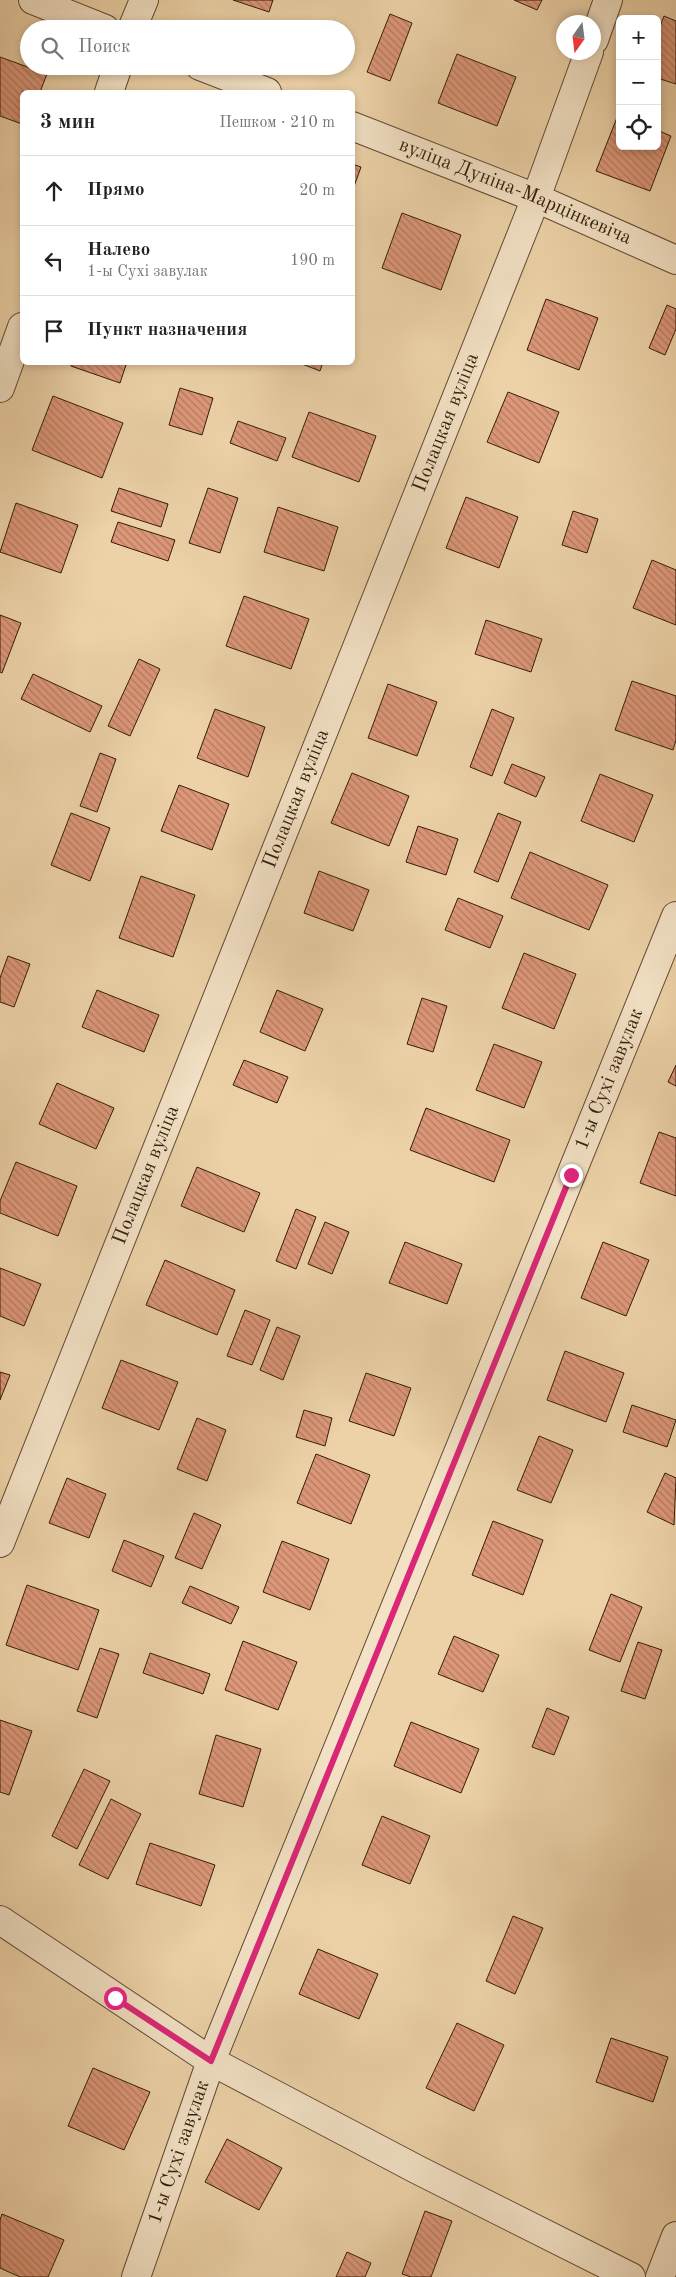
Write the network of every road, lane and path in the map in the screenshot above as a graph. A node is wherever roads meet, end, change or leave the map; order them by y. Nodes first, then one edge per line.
1 (34, 0) edge
2 (144, 0) edge
3 (608, 0) edge
4 (83, 20) edge
5 (136, 20) edge
6 (601, 20) edge
7 (586, 60) edge
8 (115, 75) edge
9 (223, 75) edge
10 (110, 90) edge
11 (262, 90) edge
12 (355, 127) edge
13 (536, 198) junction
14 (676, 260) edge
15 (20, 333) edge
16 (0, 388) edge
17 (676, 916) edge
18 (0, 1543) edge
19 (0, 1920) edge
20 (211, 2061) junction
21 (676, 2236) edge
22 (136, 2277) edge
23 (631, 2277) edge
24 (660, 2277) edge

1 - 4 street
2 - 5 street
3 - 6 street
7 - 13 street, Полацкая вуліца
8 - 10 street
9 - 11 street
12 - 13 street, вуліца Дуніна-Марцінкевіча
13 - 14 street, вуліца Дуніна-Марцінкевіча
13 - 18 street, Полацкая вуліца
15 - 16 street
17 - 20 street, 1-ы Сухі завулак
19 - 20 street
20 - 22 street, 1-ы Сухі завулак
20 - 23 street
21 - 24 street

